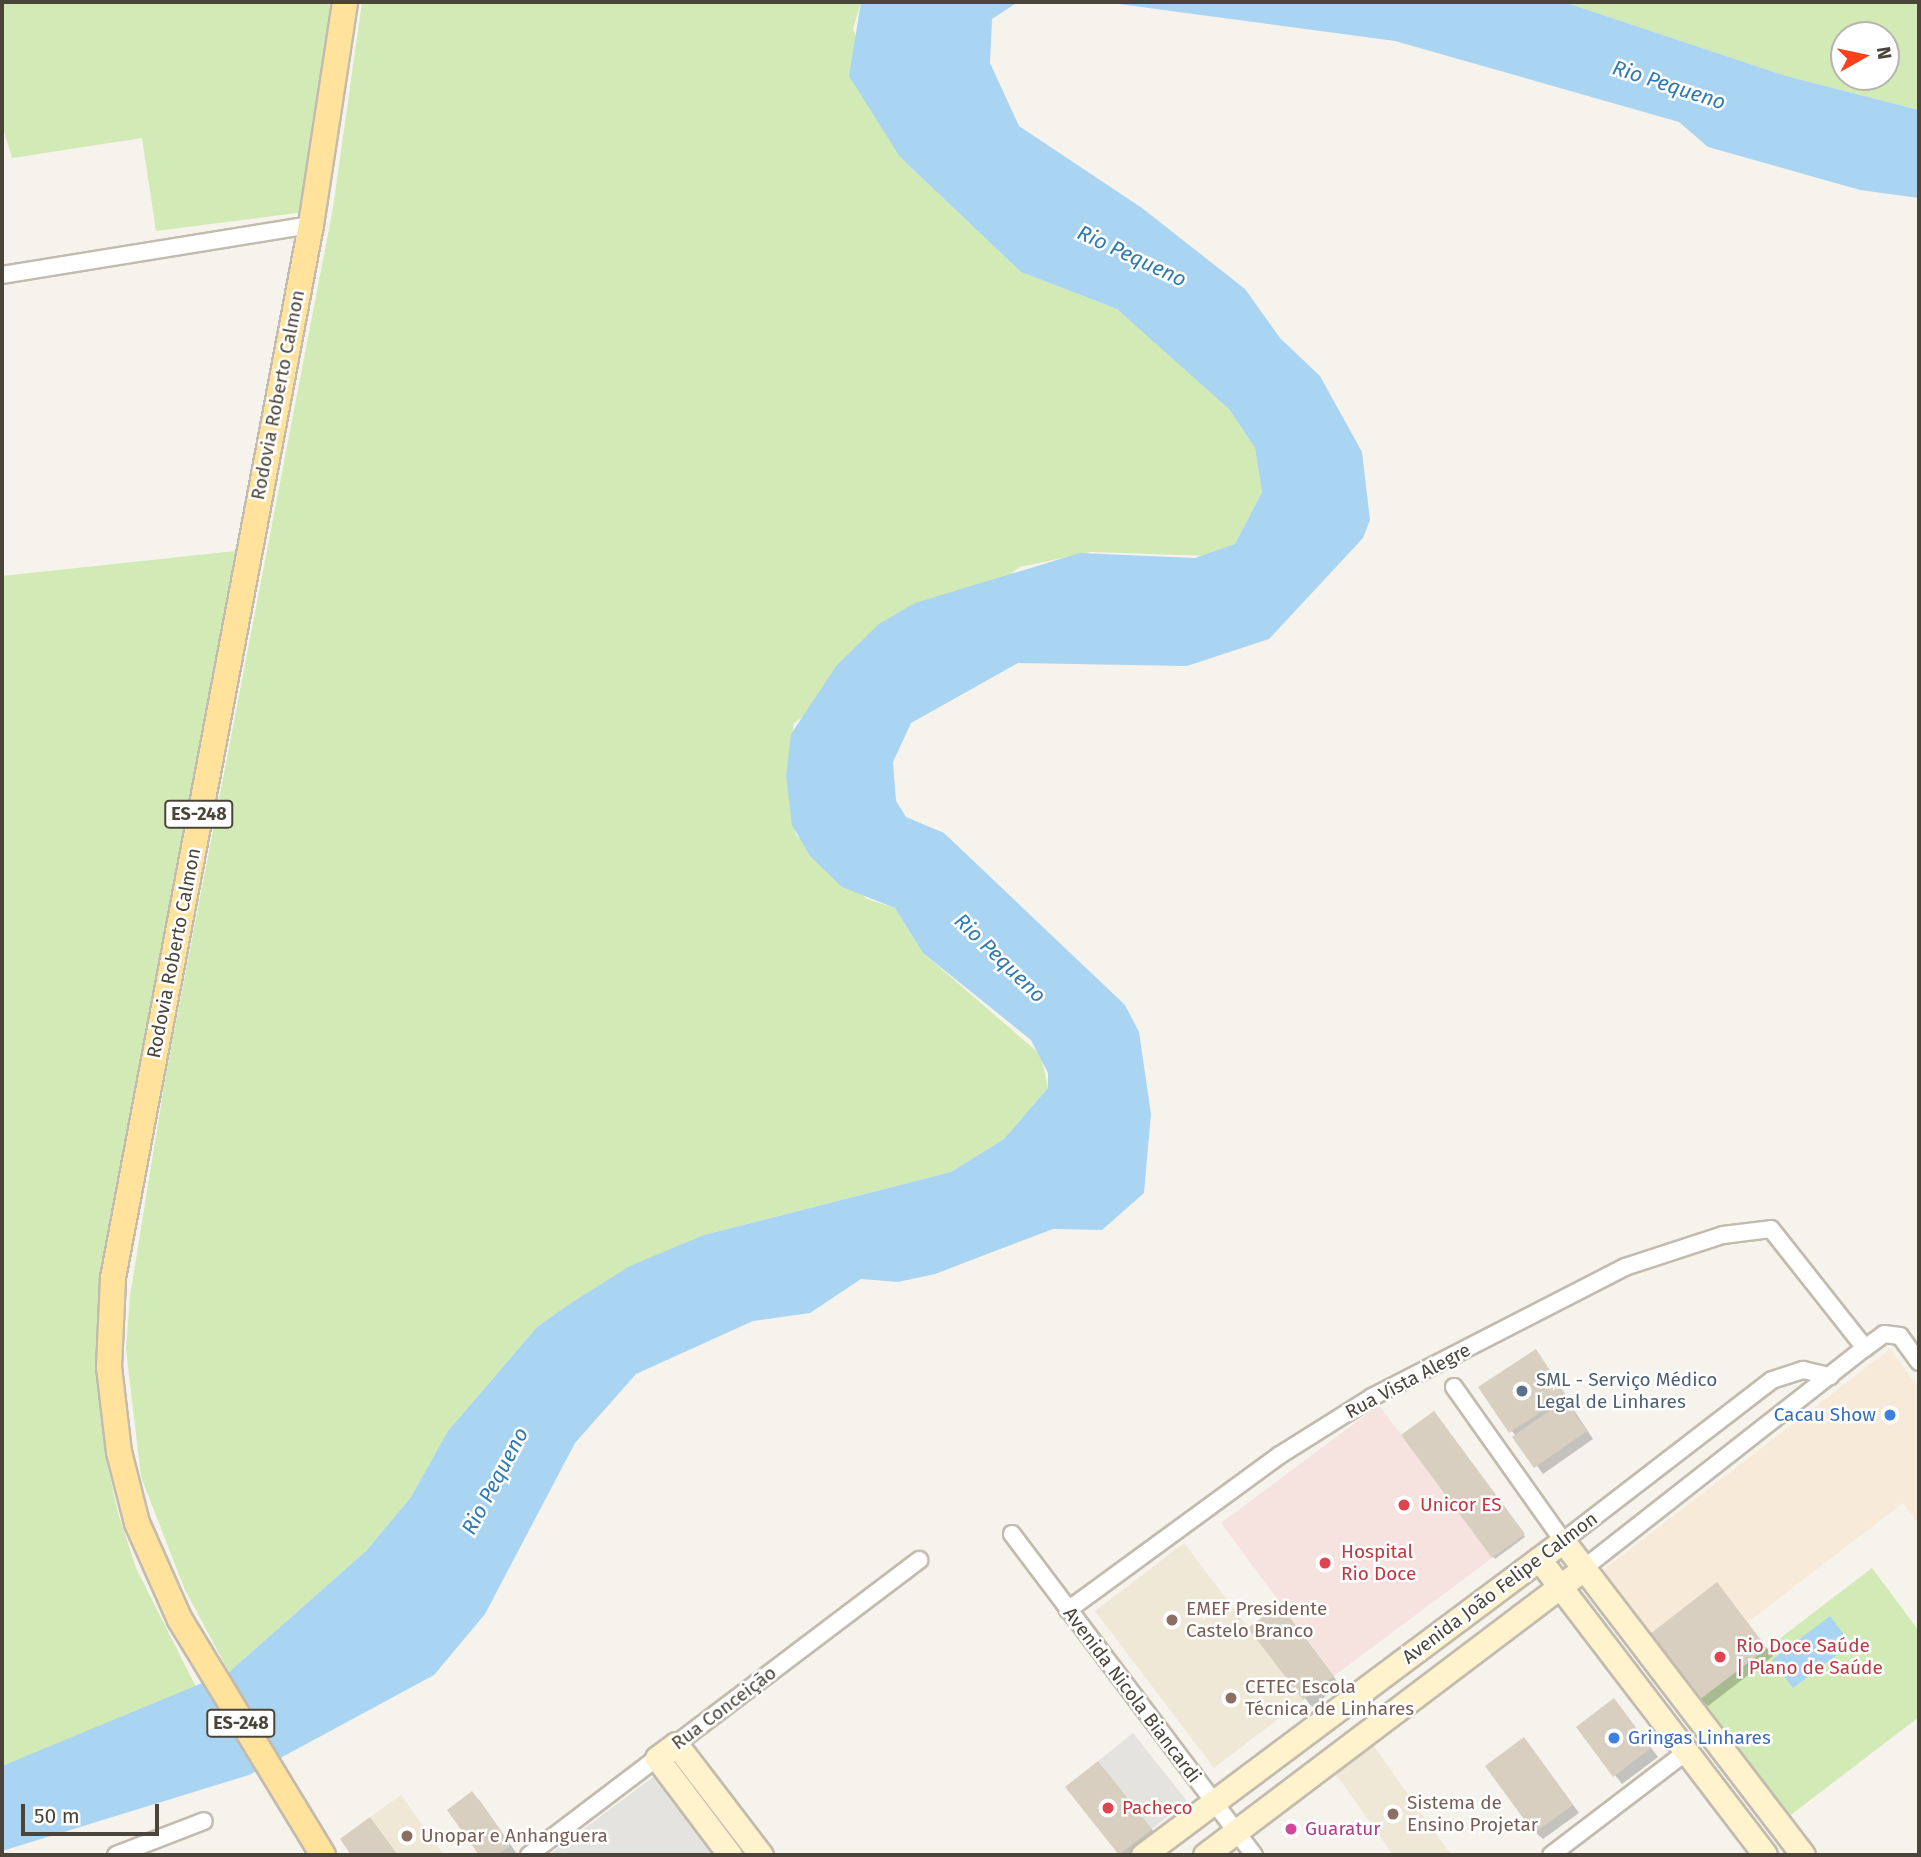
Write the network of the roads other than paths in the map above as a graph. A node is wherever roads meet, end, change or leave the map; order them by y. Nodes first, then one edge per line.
1 (345, 2) edge
2 (311, 225) junction
3 (2, 275) edge
4 (1865, 1348) junction
5 (1919, 1362) edge
6 (1830, 1376) junction
7 (1454, 1387) dead end
8 (1012, 1534) dead end
9 (1563, 1541) junction
10 (1539, 1559) junction
11 (919, 1560) dead end
12 (1584, 1568) junction
13 (1560, 1587) junction
14 (1068, 1610) junction
15 (1694, 1712) junction
16 (676, 1744) junction
17 (1686, 1752) junction
18 (657, 1758) junction
19 (1214, 1802) junction
20 (204, 1821) dead end
21 (1236, 1832) junction
22 (116, 1855) edge
23 (323, 1855) edge
24 (529, 1855) edge
25 (730, 1855) edge
26 (761, 1855) edge
27 (1143, 1855) edge
28 (1205, 1855) edge
29 (1254, 1855) edge
30 (1551, 1855) edge
31 (1765, 1855) edge
32 (1803, 1855) edge

1 - 2 main road, Rodovia Roberto Calmon / ES-248
2 - 3 street
2 - 23 main road, Rodovia Roberto Calmon / ES-248
4 - 5 street, Avenida João Felipe Calmon
4 - 6 street, Avenida João Felipe Calmon
4 - 14 street, Rua Vista Alegre
6 - 9 street, Avenida João Felipe Calmon
6 - 12 street, Avenida João Felipe Calmon
7 - 9 street
8 - 14 street, Avenida Nicola Biancardi
9 - 10 main road, Avenida João Felipe Calmon
9 - 12 main road
10 - 13 main road
10 - 19 main road, Avenida João Felipe Calmon
11 - 16 street, Rua Conceição
12 - 13 main road, Avenida João Felipe Calmon
12 - 15 main road
13 - 17 main road
13 - 21 main road, Avenida João Felipe Calmon
14 - 19 street, Avenida Nicola Biancardi
15 - 17 main road
15 - 32 main road
16 - 18 main road, Rua Conceição
16 - 26 main road
17 - 30 street
17 - 31 main road
18 - 24 street, Rua Conceição
18 - 25 main road
19 - 21 street, Avenida Nicola Biancardi
19 - 27 main road, Avenida João Felipe Calmon
20 - 22 street
21 - 28 main road, Avenida João Felipe Calmon
21 - 29 street, Avenida Nicola Biancardi

